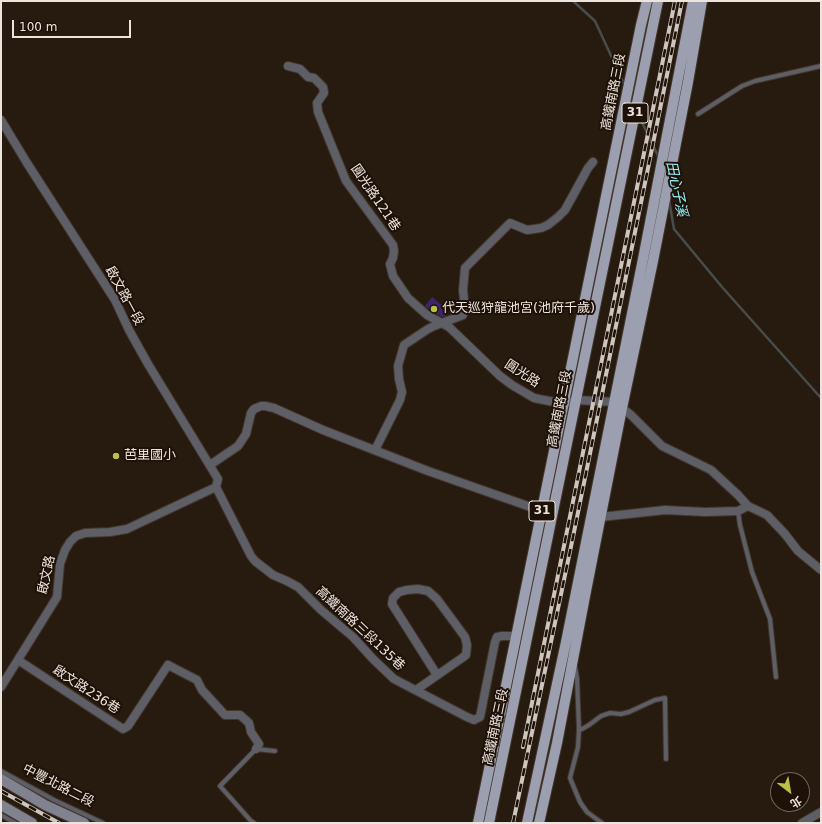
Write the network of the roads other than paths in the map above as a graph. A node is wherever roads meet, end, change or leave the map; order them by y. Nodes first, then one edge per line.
1 (647, 1) edge
2 (658, 1) edge
3 (699, 2) edge
4 (288, 66) dead end
5 (821, 66) edge
6 (698, 114) dead end
7 (1, 120) edge
8 (593, 162) dead end
9 (648, 260) junction
10 (442, 323) junction
11 (576, 400) junction
12 (564, 404) junction
13 (618, 405) junction
14 (375, 450) junction
15 (210, 465) junction
16 (216, 487) junction
17 (748, 506) junction
18 (542, 511) junction
19 (738, 511) junction
20 (601, 516) junction
21 (821, 570) edge
22 (586, 591) junction
23 (535, 598) junction
24 (517, 636) junction
25 (566, 642) junction
26 (574, 657) junction
27 (18, 660) junction
28 (437, 675) junction
29 (776, 677) dead end
30 (1, 687) edge
31 (416, 690) junction
32 (579, 729) junction
33 (256, 749) junction
34 (275, 751) dead end
35 (666, 759) dead end
36 (1, 770) edge
37 (1, 779) edge
38 (1, 805) edge
39 (821, 812) edge
40 (1, 815) edge
41 (15, 823) edge
42 (32, 823) edge
43 (84, 823) edge
44 (103, 823) edge
45 (254, 823) edge
46 (478, 823) edge
47 (489, 823) edge
48 (527, 823) edge
49 (538, 823) edge
50 (602, 823) edge
51 (802, 823) edge

1 - 12 main road, 高鐵南路三段 / 31
2 - 11 main road, 高鐵南路三段 / 31
3 - 9 main road
3 - 9 main road
4 - 10 street, 圓光路121巷
5 - 6 lane
7 - 15 street, 啟文路一段
8 - 10 street
9 - 13 main road
10 - 12 street, 圓光路
10 - 14 street
11 - 12 street, 圓光路
11 - 13 street, 圓光路
11 - 23 main road, 高鐵南路三段 / 31
12 - 18 main road, 高鐵南路三段 / 31
13 - 17 street
13 - 20 main road
13 - 25 main road
14 - 15 street
14 - 18 street
15 - 16 street, 啟文路一段
16 - 27 street, 啟文路
16 - 31 street, 高鐵南路三段135巷
17 - 19 street
17 - 21 street
18 - 24 main road, 高鐵南路三段 / 31
19 - 20 street
19 - 29 lane
20 - 22 main road
22 - 25 main road
22 - 26 main road
23 - 24 main road
23 - 47 main road, 高鐵南路三段 / 31
24 - 31 street, 高鐵南路三段135巷
24 - 46 main road, 高鐵南路三段 / 31
25 - 48 main road
26 - 32 lane
26 - 49 main road
27 - 30 street, 啟文路
27 - 33 street, 啟文路236巷
28 - 28 street
28 - 31 street
32 - 35 lane
32 - 50 lane
33 - 34 lane
33 - 45 lane
36 - 44 lane, 中豐北路二段
37 - 43 main road, 中豐北路二段
38 - 42 main road
39 - 51 street
40 - 41 lane

